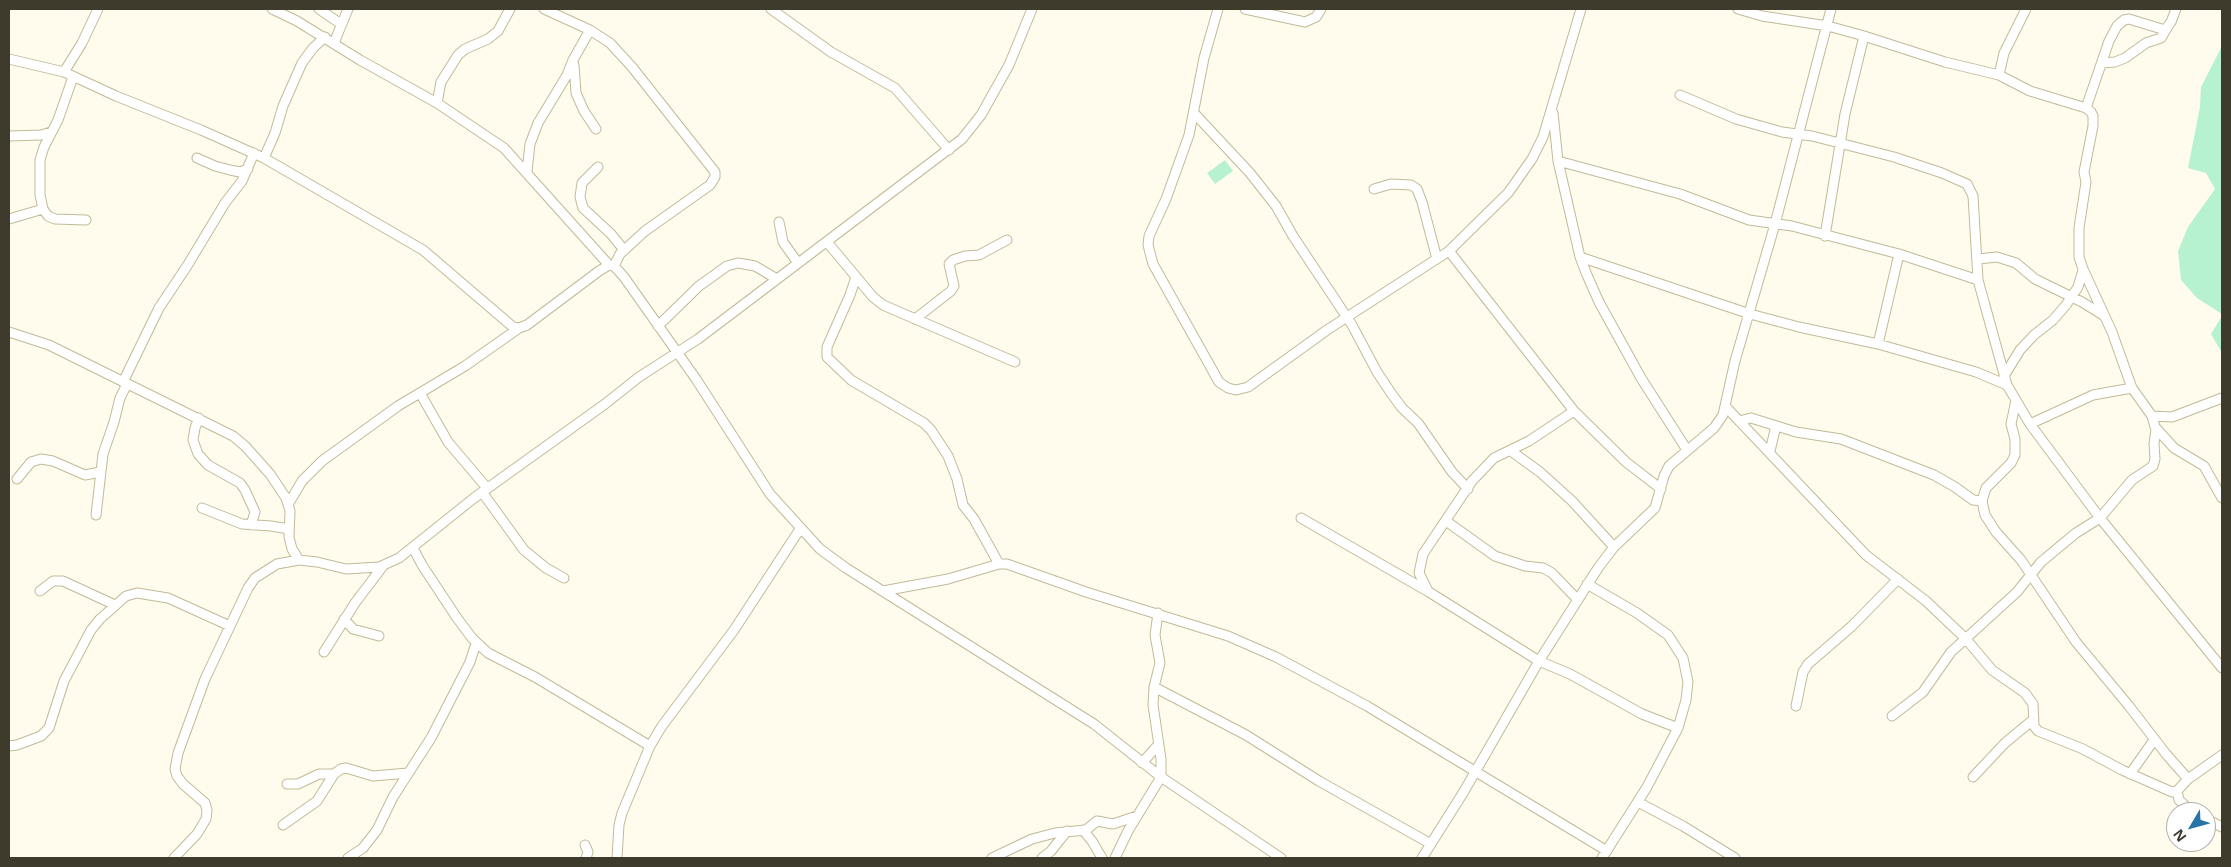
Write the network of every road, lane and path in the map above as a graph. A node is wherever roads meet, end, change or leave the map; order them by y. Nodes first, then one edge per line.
1 (98, 9) edge
2 (272, 9) edge
3 (319, 9) edge
4 (348, 9) edge
5 (510, 9) edge
6 (544, 9) edge
7 (771, 9) edge
8 (1032, 9) edge
9 (1218, 9) edge
10 (1245, 9) edge
11 (1321, 9) edge
12 (1582, 9) edge
13 (1738, 9) edge
14 (1831, 9) edge
15 (2026, 9) edge
16 (2176, 9) edge
17 (341, 24) junction
18 (1828, 26) junction
19 (2167, 28) junction
20 (590, 30) junction
21 (1864, 36) junction
22 (325, 37) junction
23 (334, 43) junction
24 (9, 59) edge
25 (573, 60) junction
26 (2102, 63) junction
27 (64, 72) junction
28 (2000, 76) junction
29 (74, 77) junction
30 (1680, 95) dead end
31 (437, 103) junction
32 (1553, 108) junction
33 (2086, 108) junction
34 (1194, 113) junction
35 (596, 128) dead end
36 (51, 132) junction
37 (1798, 135) junction
38 (9, 136) edge
39 (1839, 142) junction
40 (949, 150) junction
41 (254, 153) junction
42 (198, 158) dead end
43 (264, 158) junction
44 (1558, 161) junction
45 (598, 167) dead end
46 (248, 169) junction
47 (527, 171) junction
48 (1374, 188) dead end
49 (43, 209) junction
50 (9, 219) edge
51 (86, 220) dead end
52 (779, 222) dead end
53 (1775, 224) junction
54 (1825, 236) junction
55 (1006, 240) dead end
56 (827, 242) junction
57 (624, 250) junction
58 (1449, 251) junction
59 (1900, 254) junction
60 (1580, 257) junction
61 (1437, 258) junction
62 (1978, 259) junction
63 (798, 264) junction
64 (612, 266) junction
65 (2083, 270) junction
66 (856, 277) junction
67 (777, 279) junction
68 (1978, 280) junction
69 (2072, 297) junction
70 (1750, 314) junction
71 (2104, 315) junction
72 (1347, 317) junction
73 (915, 319) junction
74 (658, 326) junction
75 (520, 328) junction
76 (9, 332) edge
77 (1878, 344) junction
78 (678, 354) junction
79 (1015, 362) dead end
80 (2006, 380) junction
81 (125, 383) junction
82 (2132, 388) junction
83 (420, 393) junction
84 (2222, 398) edge
85 (2016, 400) junction
86 (1726, 407) junction
87 (1574, 411) junction
88 (2152, 416) junction
89 (199, 418) junction
90 (1739, 421) junction
91 (2030, 424) junction
92 (1776, 426) junction
93 (2156, 429) junction
94 (1687, 450) junction
95 (1511, 451) junction
96 (1770, 451) junction
97 (100, 472) junction
98 (17, 479) dead end
99 (1468, 489) junction
100 (1661, 489) junction
101 (485, 490) junction
102 (2222, 498) edge
103 (1982, 501) junction
104 (288, 503) junction
105 (202, 508) dead end
106 (96, 515) dead end
107 (1302, 518) dead end
108 (2100, 518) junction
109 (1446, 521) junction
110 (251, 525) junction
111 (800, 528) junction
112 (289, 530) junction
113 (1614, 547) junction
114 (413, 548) junction
115 (298, 560) junction
116 (999, 564) junction
117 (383, 566) junction
118 (2030, 574) junction
119 (564, 578) dead end
120 (1898, 579) junction
121 (1587, 584) junction
122 (40, 591) dead end
123 (884, 591) junction
124 (1429, 592) junction
125 (1578, 600) junction
126 (114, 605) junction
127 (1158, 613) junction
128 (344, 618) junction
129 (230, 626) junction
130 (379, 636) dead end
131 (1966, 639) junction
132 (476, 642) junction
133 (324, 652) dead end
134 (1539, 661) junction
135 (2222, 668) edge
136 (1154, 687) junction
137 (1796, 706) dead end
138 (1892, 716) dead end
139 (2034, 720) junction
140 (1678, 728) junction
141 (2154, 740) junction
142 (1159, 744) junction
143 (9, 746) edge
144 (650, 746) junction
145 (2222, 755) edge
146 (1142, 763) junction
147 (1476, 770) junction
148 (408, 773) junction
149 (334, 774) junction
150 (2130, 774) junction
151 (1973, 777) dead end
152 (1161, 778) junction
153 (2188, 779) junction
154 (287, 784) dead end
155 (2177, 791) junction
156 (1638, 802) junction
157 (2181, 802) edge
158 (1137, 816) junction
159 (283, 825) dead end
160 (1083, 830) junction
161 (1067, 831) junction
162 (1431, 844) junction
163 (585, 845) dead end
164 (1118, 848) junction
165 (1605, 855) edge
166 (174, 858) edge
167 (348, 858) edge
168 (586, 858) edge
169 (617, 858) edge
170 (992, 858) edge
171 (1042, 858) edge
172 (1101, 858) edge
173 (1115, 858) edge
174 (1281, 858) edge
175 (1422, 858) edge
176 (1736, 858) edge

1 - 27 street
2 - 22 street
3 - 17 street
4 - 17 street
5 - 31 street
6 - 20 street
7 - 40 street
8 - 40 street
9 - 34 street
10 - 11 street
12 - 32 street
13 - 18 street
14 - 18 street
15 - 28 street
16 - 19 street
17 - 23 street
18 - 21 street
18 - 37 street
19 - 26 street
19 - 26 street
20 - 25 street
20 - 57 street
21 - 28 street
21 - 39 street
22 - 23 street
22 - 43 street
23 - 31 street
24 - 27 street
25 - 35 street
25 - 47 street
26 - 33 street
27 - 29 street
28 - 33 street
29 - 36 street
29 - 41 street
30 - 37 street
31 - 47 street
32 - 44 street
32 - 58 street
33 - 65 street
34 - 72 street
34 - 72 street
36 - 38 street
36 - 49 street
37 - 39 street
37 - 53 street
39 - 54 street
39 - 62 street
40 - 56 street
41 - 43 street
41 - 46 street
42 - 46 street
43 - 75 street
44 - 53 street
44 - 60 street
45 - 57 street
46 - 81 street
47 - 64 street
48 - 61 street
49 - 50 street
49 - 51 street
52 - 63 street
53 - 54 street
53 - 70 street
54 - 59 street
55 - 73 street
56 - 63 street
56 - 66 street
57 - 64 street
58 - 61 street
58 - 87 street
59 - 68 street
59 - 77 street
60 - 70 street
60 - 94 street
61 - 72 street
62 - 68 street
62 - 69 street
63 - 67 street
64 - 74 street
64 - 75 street
65 - 69 street
65 - 71 street
66 - 73 street
66 - 116 street
67 - 74 street
67 - 78 street
68 - 80 street
69 - 71 street
69 - 80 street
70 - 77 street
70 - 86 street
71 - 82 street
72 - 99 street
73 - 79 street
74 - 78 street
75 - 83 street
76 - 81 street
77 - 80 street
78 - 101 street
78 - 111 street
80 - 85 street
81 - 89 street
81 - 97 street
82 - 88 street
82 - 91 street
83 - 101 street
83 - 104 street
84 - 88 street
85 - 91 street
85 - 103 street
86 - 90 street
86 - 94 street
87 - 95 street
87 - 100 street
88 - 93 street
89 - 104 street
89 - 110 street
90 - 92 street
90 - 96 street
91 - 108 street
92 - 96 street
92 - 103 street
93 - 102 street
93 - 108 street
94 - 100 street
95 - 99 street
95 - 113 street
96 - 120 street
97 - 98 street
97 - 106 street
99 - 109 street
100 - 113 street
101 - 114 street
101 - 119 street
103 - 118 street
104 - 112 street
105 - 110 street
107 - 124 street
108 - 118 street
108 - 135 street
109 - 124 street
109 - 125 street
110 - 112 street
111 - 123 street
111 - 144 street
112 - 115 street
113 - 121 street
114 - 117 street
114 - 132 street
115 - 117 street
115 - 129 street
116 - 123 street
116 - 127 street
117 - 128 street
118 - 131 street
118 - 141 street
120 - 131 street
120 - 137 street
121 - 125 street
121 - 140 street
122 - 126 street
123 - 146 street
124 - 134 street
125 - 134 street
126 - 129 street
126 - 143 street
127 - 136 street
127 - 147 street
128 - 130 street
128 - 133 street
129 - 166 street
131 - 138 street
131 - 139 street
132 - 144 street
132 - 148 street
134 - 140 street
134 - 147 street
136 - 142 street
136 - 162 street
139 - 150 street
139 - 151 street
140 - 156 street
141 - 150 street
141 - 153 street
142 - 146 street
142 - 152 street
144 - 169 street
145 - 153 street
146 - 152 street
147 - 162 street
147 - 165 street
148 - 149 street
148 - 167 street
149 - 154 street
149 - 159 street
150 - 155 street
152 - 158 street
152 - 174 street
153 - 155 street
155 - 157 street
156 - 165 street
156 - 176 street
158 - 160 street
158 - 164 street
160 - 161 street
160 - 172 street
161 - 170 street
161 - 171 street
162 - 175 street
163 - 168 street
164 - 172 street
164 - 173 street

